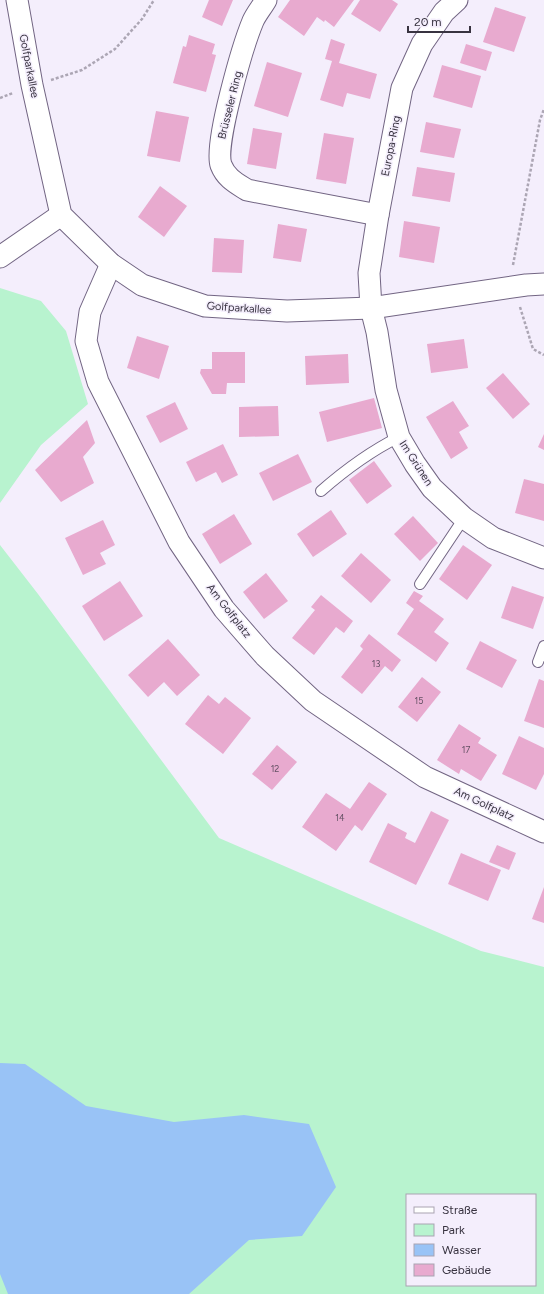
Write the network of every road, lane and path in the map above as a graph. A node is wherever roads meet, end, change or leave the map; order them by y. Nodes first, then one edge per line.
1 (17, 0) edge
2 (154, 0) edge
3 (266, 0) edge
4 (457, 0) edge
5 (32, 85) junction
6 (0, 98) edge
7 (544, 109) edge
8 (61, 215) junction
9 (378, 215) junction
10 (0, 257) edge
11 (112, 264) junction
12 (544, 284) edge
13 (514, 287) junction
14 (371, 308) junction
15 (544, 354) edge
16 (399, 437) junction
17 (321, 491) dead end
18 (464, 518) junction
19 (544, 558) edge
20 (420, 584) dead end
21 (544, 646) edge
22 (538, 662) dead end
23 (544, 832) edge

1 - 5 street, Golfparkallee
2 - 5 path
3 - 9 street, Brüsseler Ring
4 - 9 street, Europa-Ring
5 - 6 path
5 - 8 street, Golfparkallee
7 - 13 path
8 - 10 street
8 - 11 street, Golfparkallee
9 - 14 street, Europa-Ring
11 - 14 street, Golfparkallee
11 - 23 street, Am Golfplatz
12 - 13 street, Golfparkallee
13 - 14 street, Golfparkallee
13 - 15 path
14 - 16 street, Im Grünen
16 - 17 lane
16 - 18 street, Im Grünen
18 - 19 street, Im Grünen
18 - 20 lane
21 - 22 lane

